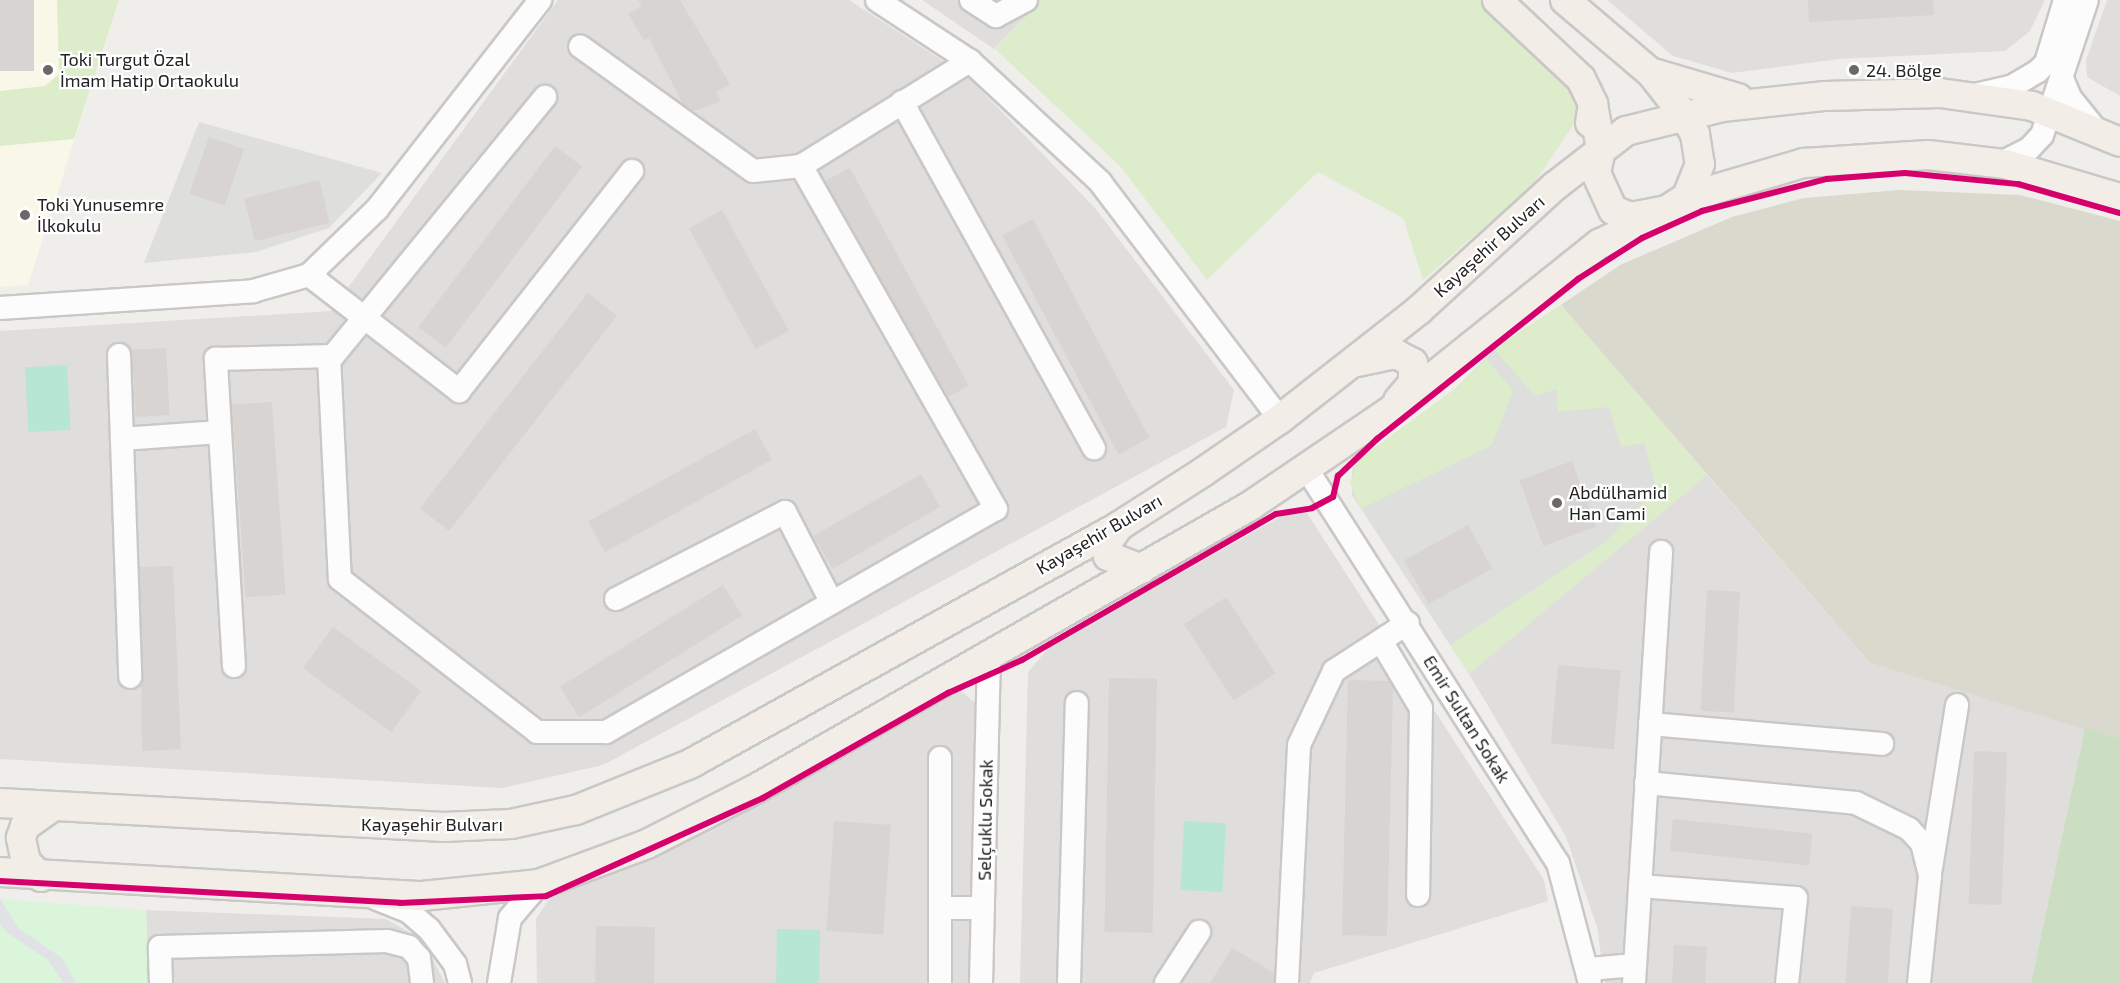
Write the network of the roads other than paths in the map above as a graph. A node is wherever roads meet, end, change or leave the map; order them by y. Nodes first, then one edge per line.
1 (540, 0) edge
2 (877, 0) edge
3 (971, 0) edge
4 (1026, 0) edge
5 (1497, 0) edge
6 (1564, 0) edge
7 (2065, 0) edge
8 (2087, 0) edge
9 (580, 46) dead end
10 (970, 61) junction
11 (1651, 73) junction
12 (2061, 76) junction
13 (1974, 95) junction
14 (545, 97) dead end
15 (902, 102) junction
16 (1768, 102) junction
17 (1593, 104) junction
18 (2051, 113) junction
19 (1683, 114) junction
20 (2109, 136) edge
21 (1601, 149) junction
22 (2001, 163) junction
23 (801, 166) junction
24 (632, 171) dead end
25 (1555, 186) junction
26 (2120, 198) edge
27 (1667, 210) junction
28 (309, 275) junction
29 (0, 308) edge
30 (367, 320) junction
31 (119, 355) dead end
32 (329, 357) junction
33 (1351, 363) junction
34 (1389, 412) junction
35 (1280, 419) junction
36 (220, 432) junction
37 (122, 439) junction
38 (1094, 448) dead end
39 (1308, 471) junction
40 (1119, 526) junction
41 (1661, 552) dead end
42 (1142, 569) junction
43 (616, 599) dead end
44 (832, 603) junction
45 (1408, 623) junction
46 (1381, 642) junction
47 (989, 657) junction
48 (234, 666) dead end
49 (130, 677) dead end
50 (1077, 703) dead end
51 (1957, 705) dead end
52 (1650, 724) junction
53 (1882, 744) dead end
54 (940, 758) dead end
55 (1646, 783) junction
56 (0, 803) edge
57 (54, 806) junction
58 (0, 872) edge
59 (1930, 876) junction
60 (41, 877) junction
61 (539, 884) junction
62 (1640, 886) junction
63 (363, 893) junction
64 (1418, 896) dead end
65 (941, 908) junction
66 (983, 908) junction
67 (1199, 932) dead end
68 (1634, 974) edge
69 (1590, 976) edge
70 (161, 983) edge
71 (422, 983) edge
72 (460, 983) edge
73 (499, 983) edge
74 (940, 983) edge
75 (981, 983) edge
76 (1068, 983) edge
77 (1166, 983) edge
78 (1287, 983) edge
79 (1786, 983) edge
80 (1919, 983) edge

1 - 28 street
2 - 10 street
3 - 4 street
5 - 17 main road
6 - 11 main road
7 - 13 street
8 - 12 street
9 - 23 street
10 - 15 street
10 - 35 street
11 - 16 main road
11 - 19 main road
12 - 18 street
12 - 20 street
13 - 16 main road, Kayaşehir Bulvarı
13 - 18 main road, Kayaşehir Bulvarı
14 - 30 street
15 - 23 street
15 - 38 street
16 - 19 main road, Kayaşehir Bulvarı
17 - 21 main road
17 - 25 main road
18 - 20 main road, Kayaşehir Bulvarı
18 - 22 street
19 - 21 main road, Kayaşehir Bulvarı
19 - 27 main road
21 - 25 main road, Kayaşehir Bulvarı
21 - 27 main road
22 - 26 main road
22 - 27 main road
23 - 44 street
24 - 30 street
25 - 33 main road, Kayaşehir Bulvarı
27 - 34 main road
28 - 29 street
28 - 30 street
30 - 32 street
31 - 37 street
32 - 36 street
32 - 44 street
33 - 34 main road
33 - 35 main road, Kayaşehir Bulvarı
34 - 39 main road
35 - 40 main road, Kayaşehir Bulvarı
36 - 37 street
36 - 48 street
37 - 49 street
39 - 42 main road
39 - 45 street, Emir Sultan Sokak
40 - 42 main road
40 - 57 main road, Kayaşehir Bulvarı
41 - 52 street
42 - 47 main road
43 - 44 street
45 - 46 street
45 - 69 street, Emir Sultan Sokak
46 - 64 street
46 - 78 street
47 - 61 main road
47 - 66 street, Selçuklu Sokak
50 - 76 street
51 - 59 street
52 - 53 street
52 - 55 street
54 - 65 street
55 - 59 street
55 - 62 street
56 - 57 main road, Kayaşehir Bulvarı
57 - 60 main road
58 - 60 main road
59 - 80 street
60 - 63 main road
61 - 63 main road
61 - 73 street
62 - 68 street
62 - 79 street
63 - 72 street
65 - 66 street
65 - 74 street
66 - 75 street, Selçuklu Sokak
67 - 77 street
68 - 69 street
70 - 71 street

